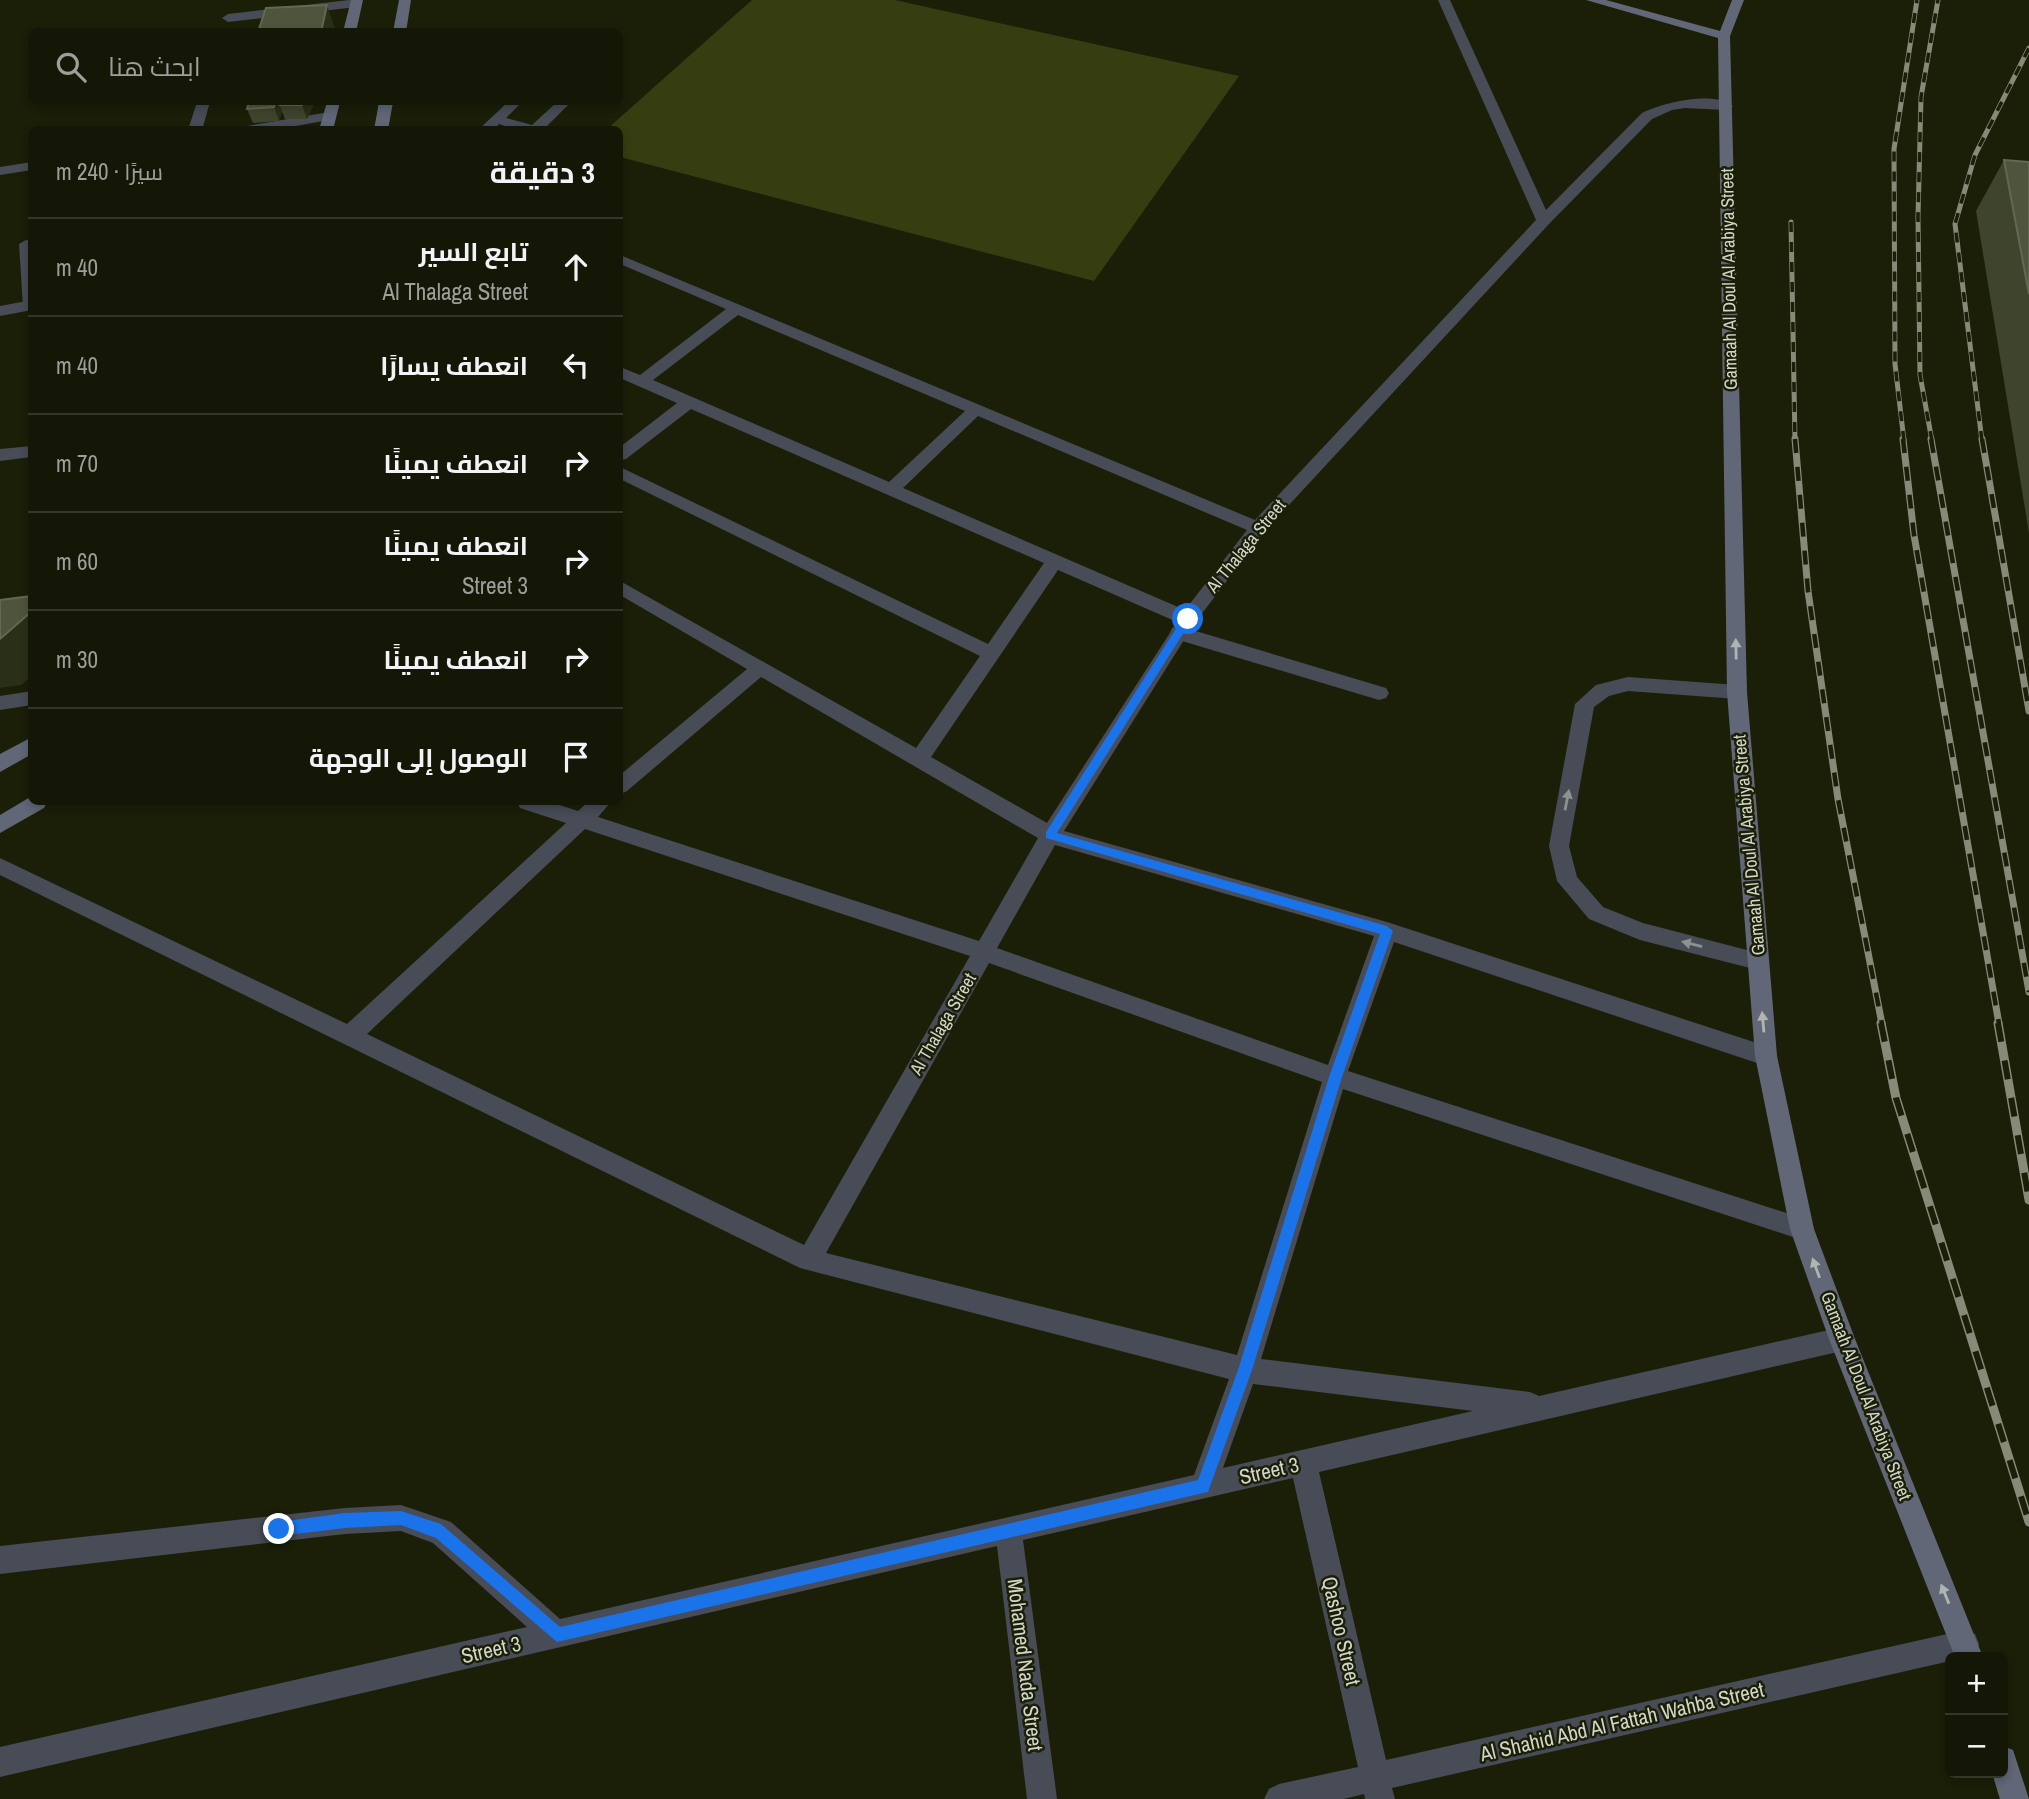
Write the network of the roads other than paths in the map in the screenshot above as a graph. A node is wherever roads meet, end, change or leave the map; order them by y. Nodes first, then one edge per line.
1 (234, 0) edge
2 (405, 0) edge
3 (1444, 0) edge
4 (1592, 0) edge
5 (1738, 0) edge
6 (356, 2) edge
7 (228, 18) junction
8 (225, 28) edge
9 (350, 28) edge
10 (400, 28) edge
11 (1724, 36) junction
12 (202, 105) edge
13 (385, 105) edge
14 (512, 105) edge
15 (561, 105) edge
16 (1726, 106) junction
17 (329, 116) edge
18 (496, 119) junction
19 (196, 126) edge
20 (270, 126) edge
21 (382, 126) edge
22 (489, 126) edge
23 (520, 126) edge
24 (538, 126) edge
25 (28, 167) edge
26 (0, 171) edge
27 (1544, 221) junction
28 (26, 244) dead end
29 (623, 260) edge
30 (28, 268) edge
31 (28, 306) edge
32 (737, 308) junction
33 (0, 311) edge
34 (623, 373) edge
35 (641, 382) junction
36 (689, 402) junction
37 (976, 409) junction
38 (28, 452) edge
39 (623, 453) edge
40 (0, 456) edge
41 (623, 473) edge
42 (891, 490) junction
43 (1258, 528) junction
44 (1055, 561) junction
45 (623, 589) edge
46 (1183, 626) junction
47 (992, 654) junction
48 (760, 668) junction
49 (1737, 692) junction
50 (1379, 693) dead end
51 (28, 699) edge
52 (0, 703) edge
53 (28, 746) edge
54 (919, 759) junction
55 (0, 764) edge
56 (623, 783) edge
57 (32, 805) edge
58 (536, 805) edge
59 (597, 805) edge
60 (580, 819) junction
61 (0, 825) edge
62 (1050, 835) junction
63 (0, 866) edge
64 (1387, 931) junction
65 (984, 952) junction
66 (1758, 961) junction
67 (350, 1036) junction
68 (1766, 1056) junction
69 (1335, 1077) junction
70 (1802, 1229) junction
71 (809, 1260) junction
72 (1842, 1339) junction
73 (1245, 1370) junction
74 (1546, 1407) junction
75 (1303, 1462) junction
76 (1203, 1486) junction
77 (1008, 1530) junction
78 (0, 1560) edge
79 (557, 1635) junction
80 (1967, 1651) edge
81 (0, 1762) edge
82 (2008, 1776) edge
83 (1377, 1788) edge
84 (1041, 1799) edge
85 (1279, 1799) edge
86 (2015, 1799) edge

1 - 7 street
2 - 10 main road
3 - 27 street
4 - 11 main road
5 - 11 main road, Gamaah Al Doul Al Arabiya Street
6 - 7 street
6 - 9 main road
7 - 8 street
11 - 16 main road, Gamaah Al Doul Al Arabiya Street
12 - 19 street
13 - 21 main road
14 - 18 street
15 - 24 street
16 - 27 street, Al Thalaga Street
49 -> 16 main road, Gamaah Al Doul Al Arabiya Street
17 - 20 street
18 - 22 street
18 - 23 street
25 - 26 street
27 - 43 street, Al Thalaga Street
28 - 30 street
29 - 32 street
31 - 33 street
32 - 35 street
32 - 37 street
34 - 35 street
35 - 36 street
36 - 39 street
36 - 42 street
37 - 42 street
37 - 43 street
38 - 40 street
41 - 47 street
42 - 44 street
43 - 46 street, Al Thalaga Street
44 - 46 street
44 - 47 street
45 - 48 street
46 - 50 street
46 - 62 street, Al Thalaga Street
47 - 54 street
48 - 54 street
48 - 56 street
49 - 66 main road, Gamaah Al Doul Al Arabiya Street
66 -> 49 street
51 - 52 street
53 - 55 main road
54 - 62 street
57 - 61 main road
58 - 60 street
59 - 60 street
60 - 65 street
60 - 67 street
62 - 64 street
62 - 65 street, Al Thalaga Street
63 - 67 street
64 - 68 street
64 - 69 street
65 - 69 street
65 - 71 street, Al Thalaga Street
68 -> 66 main road, Gamaah Al Doul Al Arabiya Street
67 - 71 street
68 - 70 main road, Gamaah Al Doul Al Arabiya Street
69 - 70 street
69 - 73 street
72 -> 70 main road, Gamaah Al Doul Al Arabiya Street
71 - 73 street
72 - 74 street, Street 3
80 -> 72 main road, Gamaah Al Doul Al Arabiya Street
73 - 74 street
73 - 76 street
74 - 75 street, Street 3
75 - 76 street, Street 3
75 - 83 street, Qashoo Street
76 - 77 street, Street 3
77 - 79 street, Street 3
77 - 84 street, Mohamed Nada Street
78 - 79 street
79 - 81 street, Street 3
80 - 83 street, Al Shahid Abd Al Fattah Wahba Street
82 - 86 main road
83 - 85 street, Al Shahid Abd Al Fattah Wahba Street

